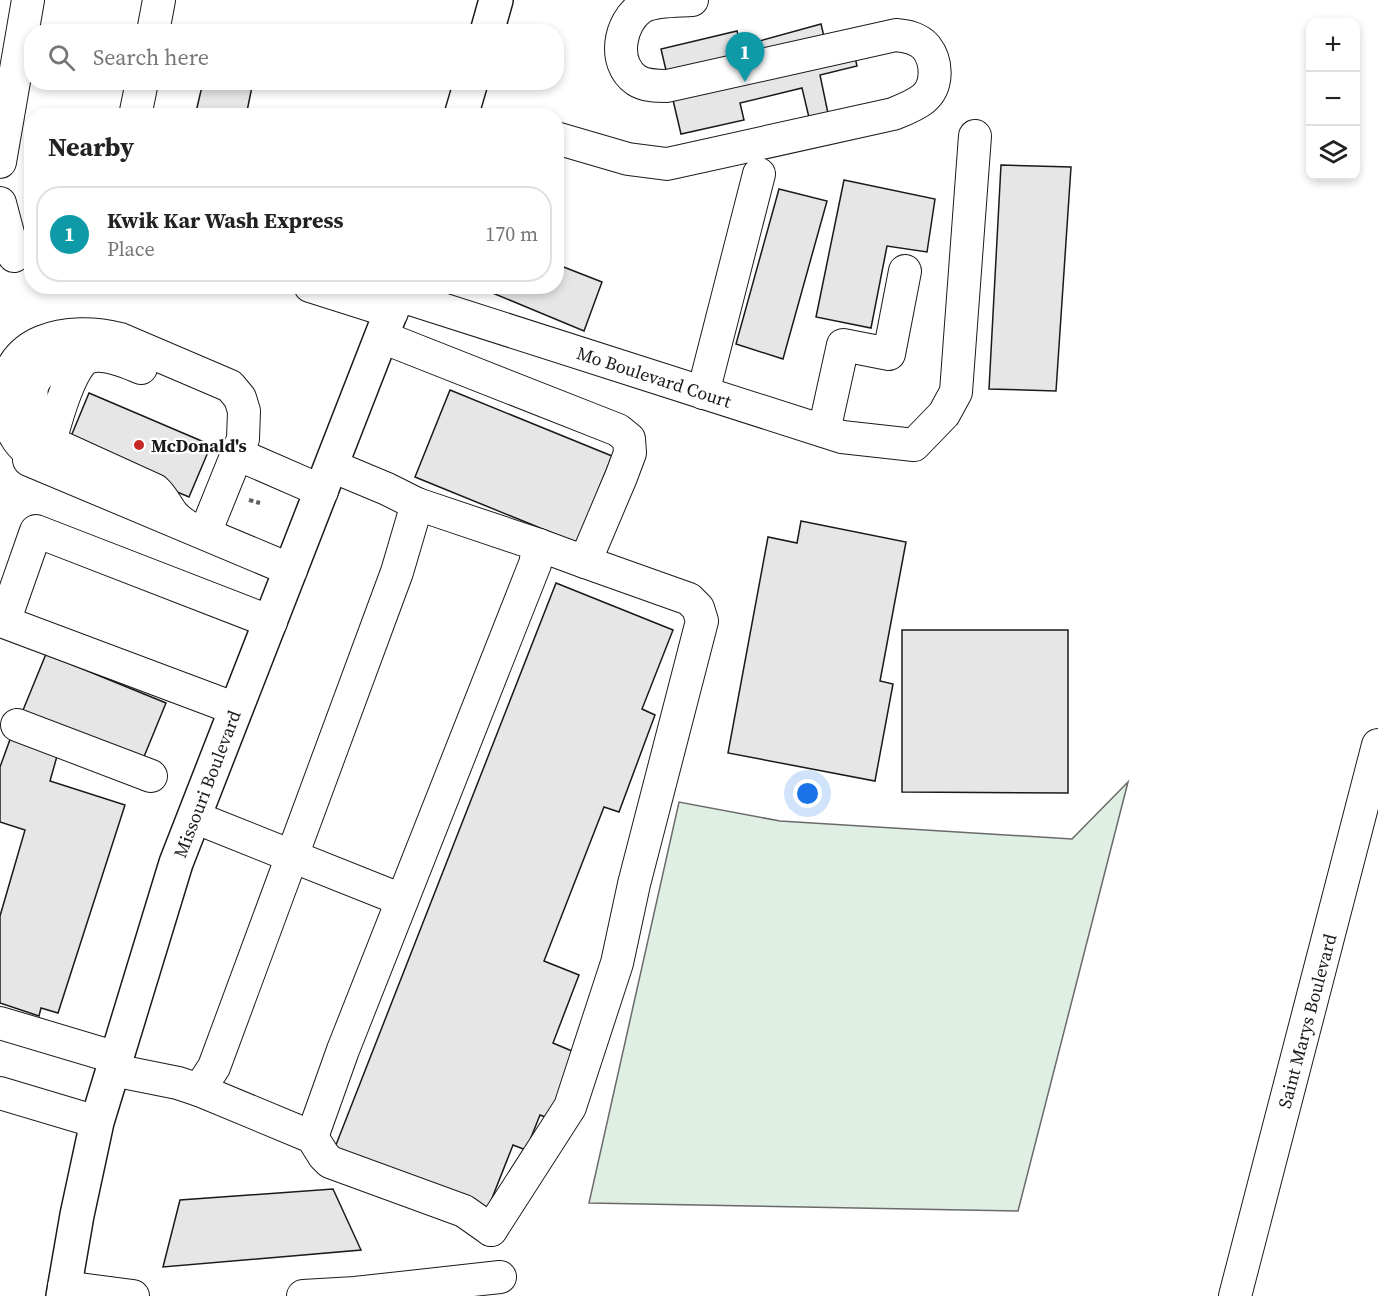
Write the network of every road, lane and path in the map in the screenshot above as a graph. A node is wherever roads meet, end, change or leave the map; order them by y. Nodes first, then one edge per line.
1 (28, 0) edge
2 (159, 0) edge
3 (496, 0) edge
4 (692, 0) edge
5 (154, 24) edge
6 (489, 24) edge
7 (140, 90) edge
8 (137, 108) edge
9 (975, 136) dead end
10 (564, 140) edge
11 (0, 162) edge
12 (759, 174) dead end
13 (0, 204) edge
14 (15, 256) edge
15 (905, 271) dead end
16 (340, 294) edge
17 (393, 308) edge
18 (703, 393) junction
19 (244, 424) junction
20 (824, 431) junction
21 (0, 448) edge
22 (237, 454) junction
23 (52, 456) junction
24 (327, 478) junction
25 (417, 504) junction
26 (194, 529) junction
27 (539, 545) junction
28 (585, 562) junction
29 (291, 570) junction
30 (271, 622) junction
31 (236, 709) junction
32 (17, 725) dead end
33 (1378, 745) edge
34 (151, 776) dead end
35 (194, 817) junction
36 (1367, 830) edge
37 (292, 856) junction
38 (402, 900) junction
39 (0, 1023) edge
40 (115, 1064) junction
41 (199, 1090) junction
42 (0, 1093) edge
43 (97, 1122) junction
44 (312, 1137) junction
45 (491, 1230) junction
46 (502, 1286) edge
47 (64, 1292) edge
48 (355, 1294) edge
49 (133, 1296) edge
50 (303, 1296) edge
51 (1235, 1296) edge

1 - 11 street
2 - 5 street
3 - 6 main road
4 - 10 street
7 - 8 street
9 - 20 street, Mo Boulevard Court
12 - 18 street
13 - 14 street
15 - 20 street
16 - 17 street
17 - 18 street, Mo Boulevard Court
17 - 24 main road, Missouri Boulevard
17 - 28 street
18 - 20 street, Mo Boulevard Court
19 - 22 street
19 - 23 street
19 - 23 street
21 - 23 street
22 - 24 street
22 - 26 street
23 - 26 street
24 - 25 street
24 - 29 main road, Missouri Boulevard
25 - 27 street
25 - 37 street
26 - 29 street
27 - 28 street
27 - 38 street
28 - 45 street
29 - 30 main road, Missouri Boulevard
30 - 31 main road, Missouri Boulevard
30 - 31 street
31 - 35 main road, Missouri Boulevard
32 - 34 street
33 - 36 street, Saint Marys Boulevard
35 - 37 street
35 - 40 main road, Missouri Boulevard
36 - 51 street, Saint Marys Boulevard
37 - 38 street
37 - 41 street
38 - 44 street
39 - 40 street
40 - 41 street
40 - 43 main road, Missouri Boulevard
41 - 44 street
42 - 43 street
43 - 47 main road, Missouri Boulevard
44 - 45 street
45 - 46 street
46 - 48 street
47 - 49 street
48 - 50 street

